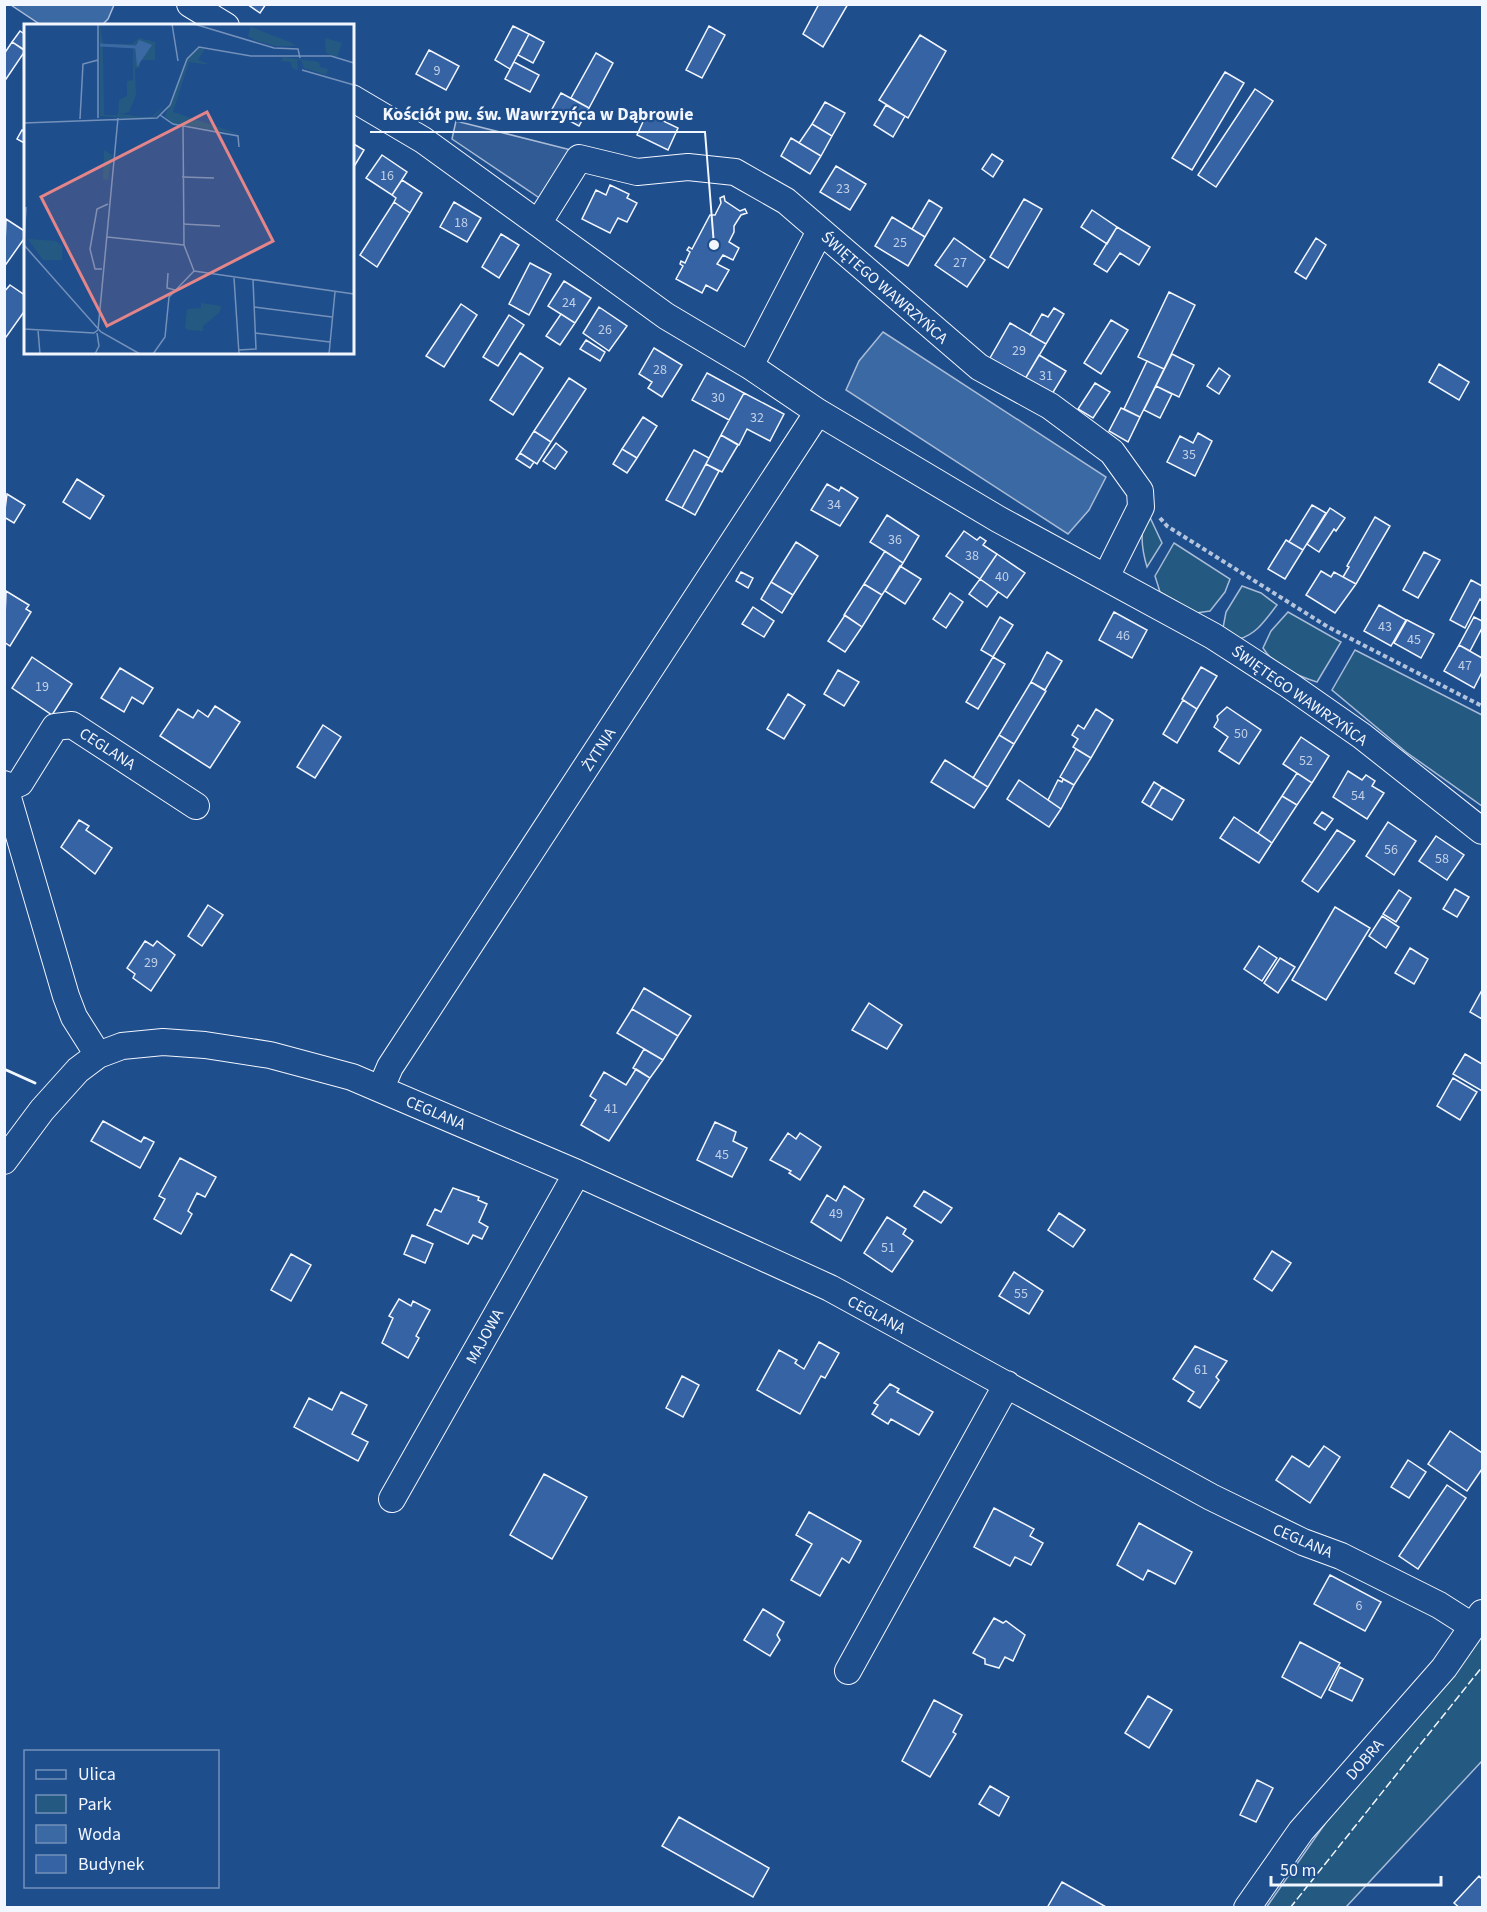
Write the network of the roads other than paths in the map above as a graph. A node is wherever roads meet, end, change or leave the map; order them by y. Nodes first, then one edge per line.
1 (190, 4) edge
2 (223, 24) edge
3 (354, 99) edge
4 (539, 222) junction
5 (820, 231) junction
6 (750, 366) junction
7 (818, 412) junction
8 (1106, 577) junction
9 (5, 787) edge
10 (196, 806) dead end
11 (1482, 831) edge
12 (98, 1055) junction
13 (381, 1088) junction
14 (4, 1161) edge
15 (577, 1173) junction
16 (1007, 1384) junction
17 (392, 1499) dead end
18 (1478, 1619) edge
19 (848, 1671) dead end
20 (1247, 1908) edge

1 - 2 street
3 - 4 street, ŚWIĘTEGO WAWRZYŃCA
4 - 5 street, ŚWIĘTEGO WAWRZYŃCA
4 - 6 street, ŚWIĘTEGO WAWRZYŃCA
5 - 6 street
5 - 8 street, ŚWIĘTEGO WAWRZYŃCA
6 - 7 street, ŚWIĘTEGO WAWRZYŃCA
7 - 8 street, ŚWIĘTEGO WAWRZYŃCA
7 - 13 street, ŻYTNIA
8 - 11 street, ŚWIĘTEGO WAWRZYŃCA
9 - 10 street, CEGLANA
9 - 12 street, CEGLANA
12 - 13 street, CEGLANA
12 - 14 street
13 - 15 street, CEGLANA
15 - 16 street, CEGLANA
15 - 17 street, MAJOWA
16 - 18 street, CEGLANA
16 - 19 street
18 - 20 street, DOBRA

